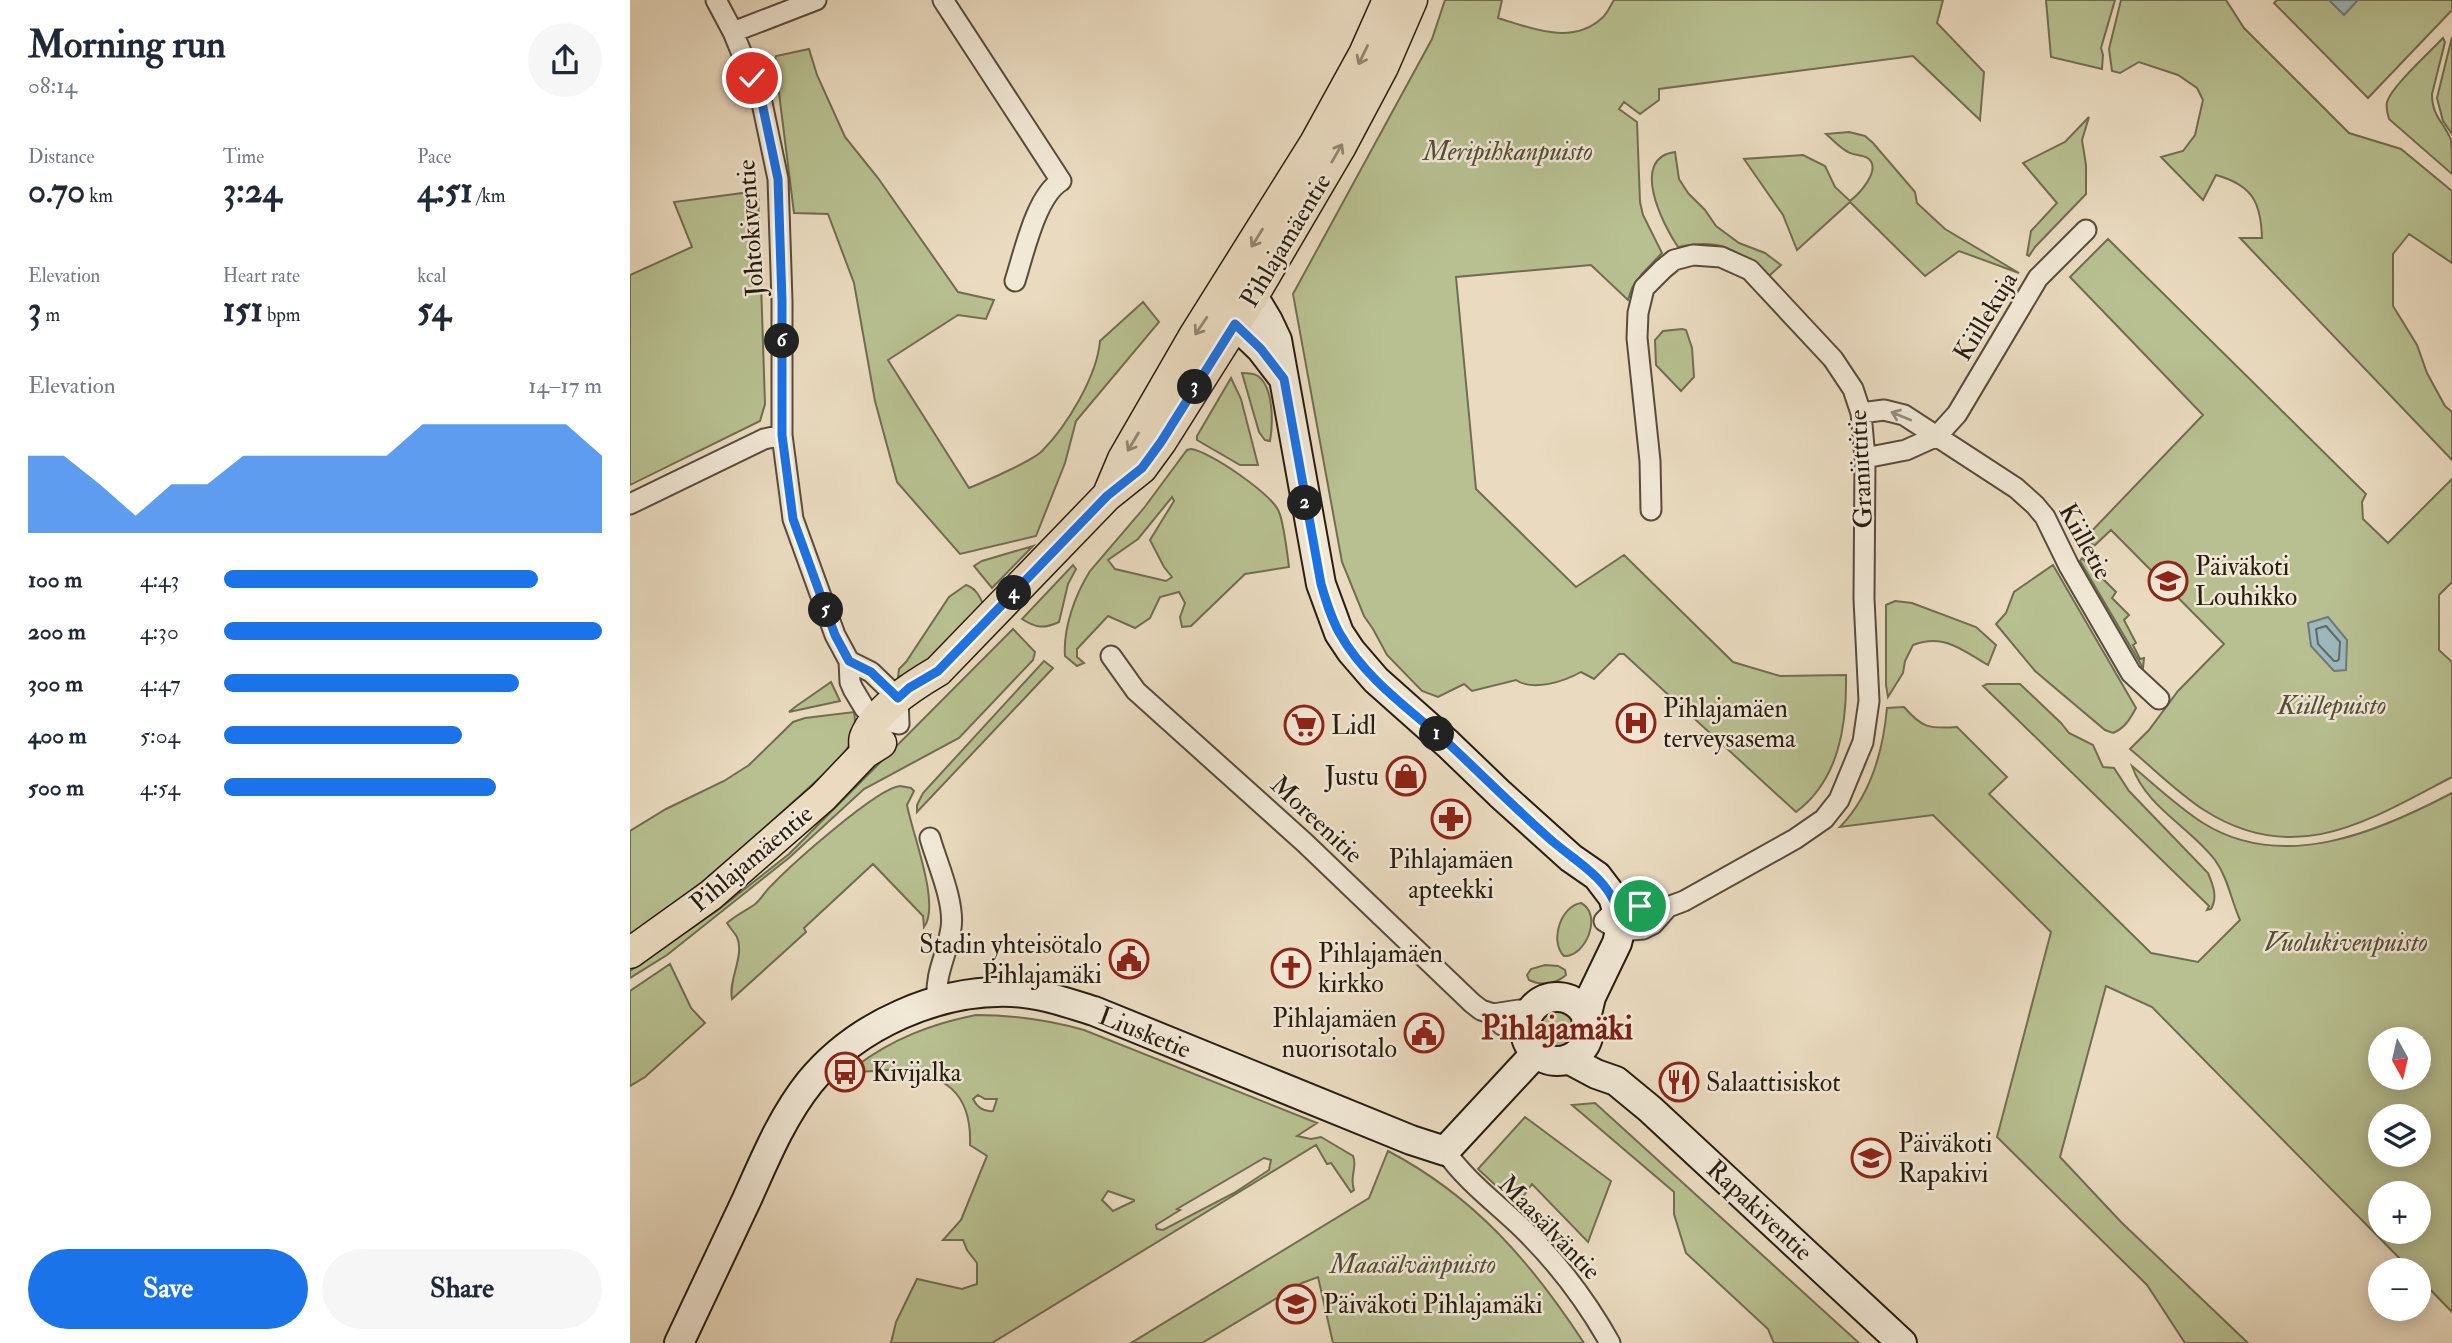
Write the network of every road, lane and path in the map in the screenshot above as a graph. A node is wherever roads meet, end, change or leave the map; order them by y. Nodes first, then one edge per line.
1 (716, 0) edge
2 (816, 0) edge
3 (943, 0) edge
4 (1388, 0) edge
5 (1412, 0) edge
6 (733, 32) junction
7 (2085, 230) dead end
8 (1015, 281) dead end
9 (1221, 295) junction
10 (1253, 296) junction
11 (1235, 324) junction
12 (1284, 379) junction
13 (1861, 413) junction
14 (782, 435) junction
15 (1937, 436) junction
16 (1865, 458) junction
17 (1107, 496) junction
18 (630, 504) edge
19 (1651, 510) dead end
20 (1111, 656) dead end
21 (849, 661) junction
22 (2159, 699) dead end
23 (891, 714) junction
24 (930, 838) dead end
25 (1614, 920) junction
26 (630, 954) edge
27 (1563, 998) junction
28 (937, 1002) junction
29 (1588, 1025) junction
30 (1531, 1033) junction
31 (1568, 1059) junction
32 (1616, 1080) junction
33 (1446, 1151) junction
34 (679, 1343) edge
35 (1610, 1343) edge
36 (1902, 1343) edge

1 - 6 street, Johtokiventie
2 - 6 street
3 - 8 street
4 -> 9 main road, Pihlajamäentie
10 -> 5 main road, Pihlajamäentie
6 - 14 street, Johtokiventie
7 - 15 street, Kiillekuja
9 - 10 main road
9 - 11 main road
9 -> 17 main road, Pihlajamäentie
10 - 11 main road, Pihlajamäentie
10 - 12 main road
11 - 12 main road
11 - 17 main road, Pihlajamäentie
12 - 25 main road
15 -> 13 street, Kiilletie
13 - 16 street, Graniittitie
13 - 19 street, Graniittitie
14 - 18 street
14 - 21 street, Johtokiventie
15 - 16 street
15 - 22 street, Kiilletie
16 - 25 street, Graniittitie
17 - 23 main road, Pihlajamäentie
20 - 30 street, Moreenitie
21 - 23 street
21 - 23 street, Johtokiventie
23 - 26 main road, Pihlajamäentie
24 - 28 street
25 - 27 main road
25 - 29 main road
27 - 29 main road
27 - 30 main road
28 - 33 main road, Liusketie
28 - 34 main road, Liusketie
29 - 31 main road
29 - 32 main road, Rapakiventie
30 - 31 main road
30 - 33 main road
31 - 32 main road, Rapakiventie
32 - 36 main road, Rapakiventie
33 - 35 street, Maasälväntie

